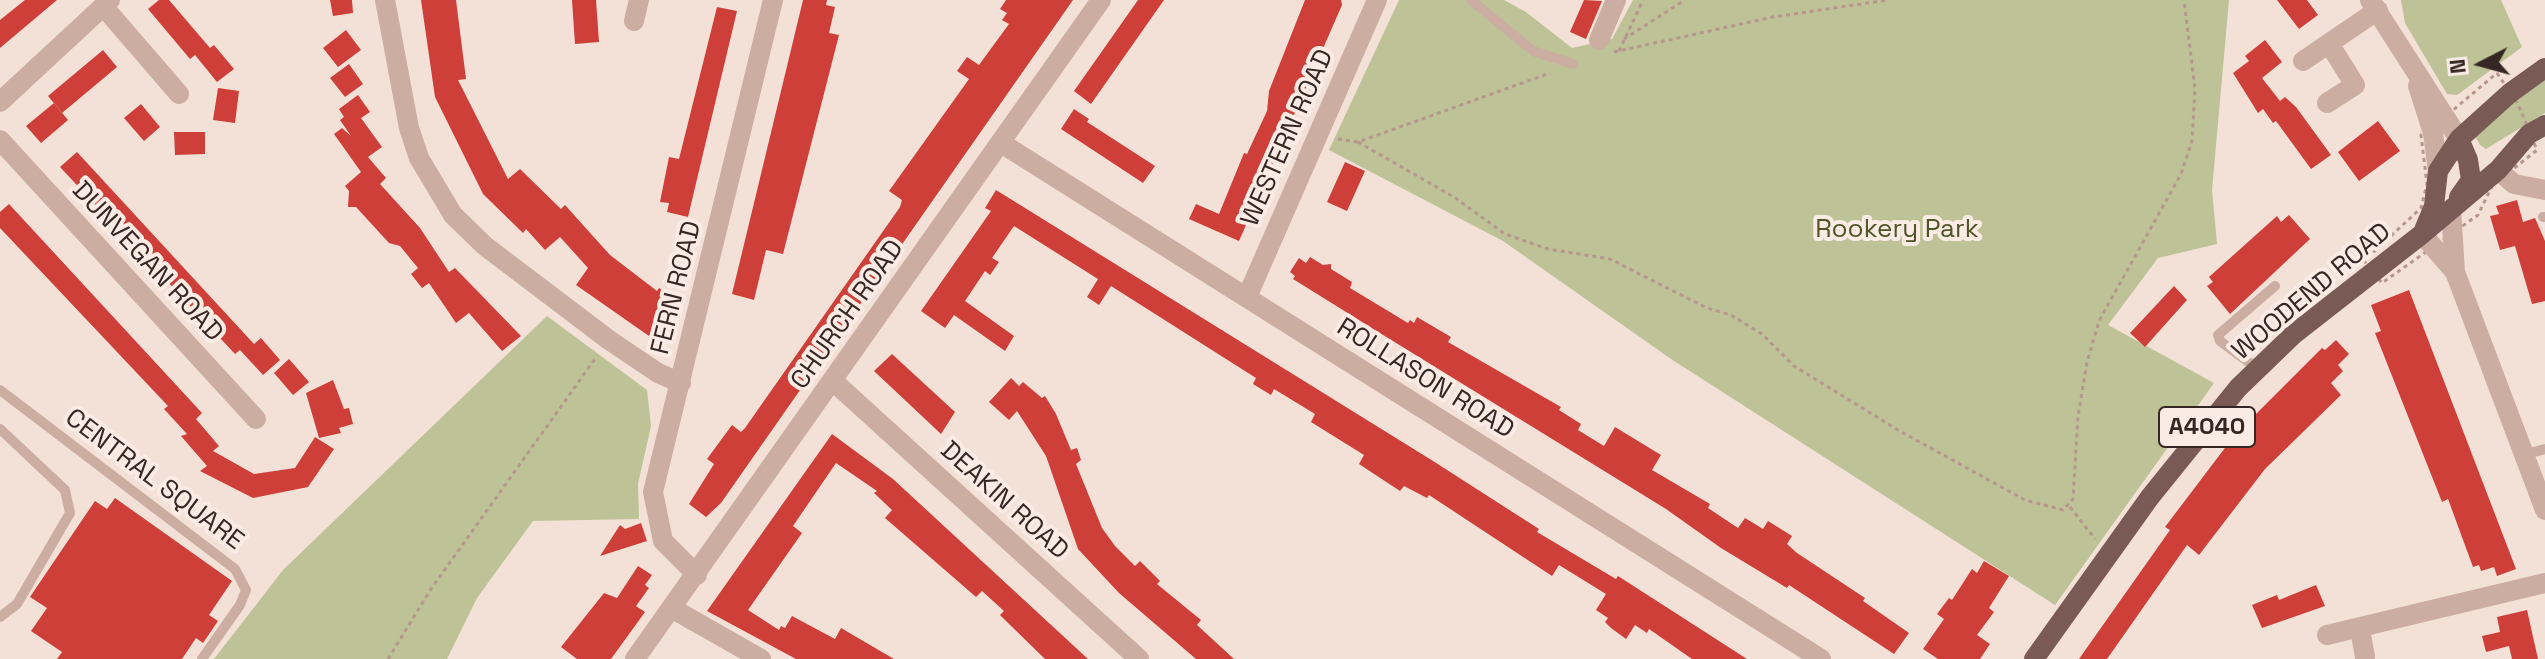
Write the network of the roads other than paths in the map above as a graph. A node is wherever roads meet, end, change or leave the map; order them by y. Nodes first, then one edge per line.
1 (385, 0) edge
2 (639, 0) edge
3 (773, 0) edge
4 (1101, 0) edge
5 (1377, 0) edge
6 (1471, 0) edge
7 (1616, 0) edge
8 (106, 3) edge
9 (2373, 3) edge
10 (634, 21) dead end
11 (2330, 45) junction
12 (1601, 48) road end
13 (2303, 61) dead end
14 (1573, 64) road end
15 (2412, 67) junction
16 (2545, 68) edge
17 (179, 94) dead end
18 (0, 102) edge
19 (2327, 103) dead end
20 (2545, 125) edge
21 (2459, 139) junction
22 (0, 140) edge
23 (1001, 143) junction
24 (2438, 171) junction
25 (2487, 175) junction
26 (2545, 190) edge
27 (2451, 209) junction
28 (2422, 234) junction
29 (2455, 272) junction
30 (2275, 286) dead end
31 (1247, 297) junction
32 (2258, 369) junction
33 (833, 381) junction
34 (681, 383) junction
35 (0, 390) edge
36 (256, 419) dead end
37 (0, 429) edge
38 (2536, 452) edge
39 (2545, 510) edge
40 (697, 575) junction
41 (2545, 583) edge
42 (673, 609) junction
43 (0, 617) edge
44 (2360, 629) junction
45 (2327, 635) dead end
46 (2365, 657) dead end
47 (202, 659) edge
48 (635, 659) edge
49 (761, 659) edge
50 (1139, 659) edge
51 (1821, 659) edge
52 (2034, 659) edge

1 - 34 street
2 - 10 street
3 - 34 street, FERN ROAD
4 - 23 street, CHURCH ROAD
5 - 31 street, WESTERN ROAD
6 - 14 lane
7 - 12 street
8 - 17 street
8 - 18 street
9 - 11 street
9 - 15 street
11 - 13 street
11 - 19 street
15 - 21 street
15 - 24 street
16 - 21 main road
20 - 25 main road
21 - 24 main road
21 - 25 main road
22 - 36 street, DUNVEGAN ROAD
23 - 31 street, ROLLASON ROAD
23 - 33 street, CHURCH ROAD
24 - 25 main road
24 - 28 main road
25 - 26 street
25 - 27 main road
27 - 28 main road, A4040
27 - 29 street
28 - 29 street
28 - 32 main road, WOODEND ROAD / A4040
29 - 38 street
30 - 32 lane
31 - 51 street, ROLLASON ROAD
32 - 52 main road, WOODEND ROAD / A4040
33 - 40 street, CHURCH ROAD
33 - 50 street, DEAKIN ROAD
34 - 40 street, FERN ROAD
35 - 47 lane, CENTRAL SQUARE
37 - 43 lane
38 - 39 street
40 - 42 street, CHURCH ROAD
41 - 44 street
42 - 48 street, CHURCH ROAD
42 - 49 street
44 - 45 street
44 - 46 street

